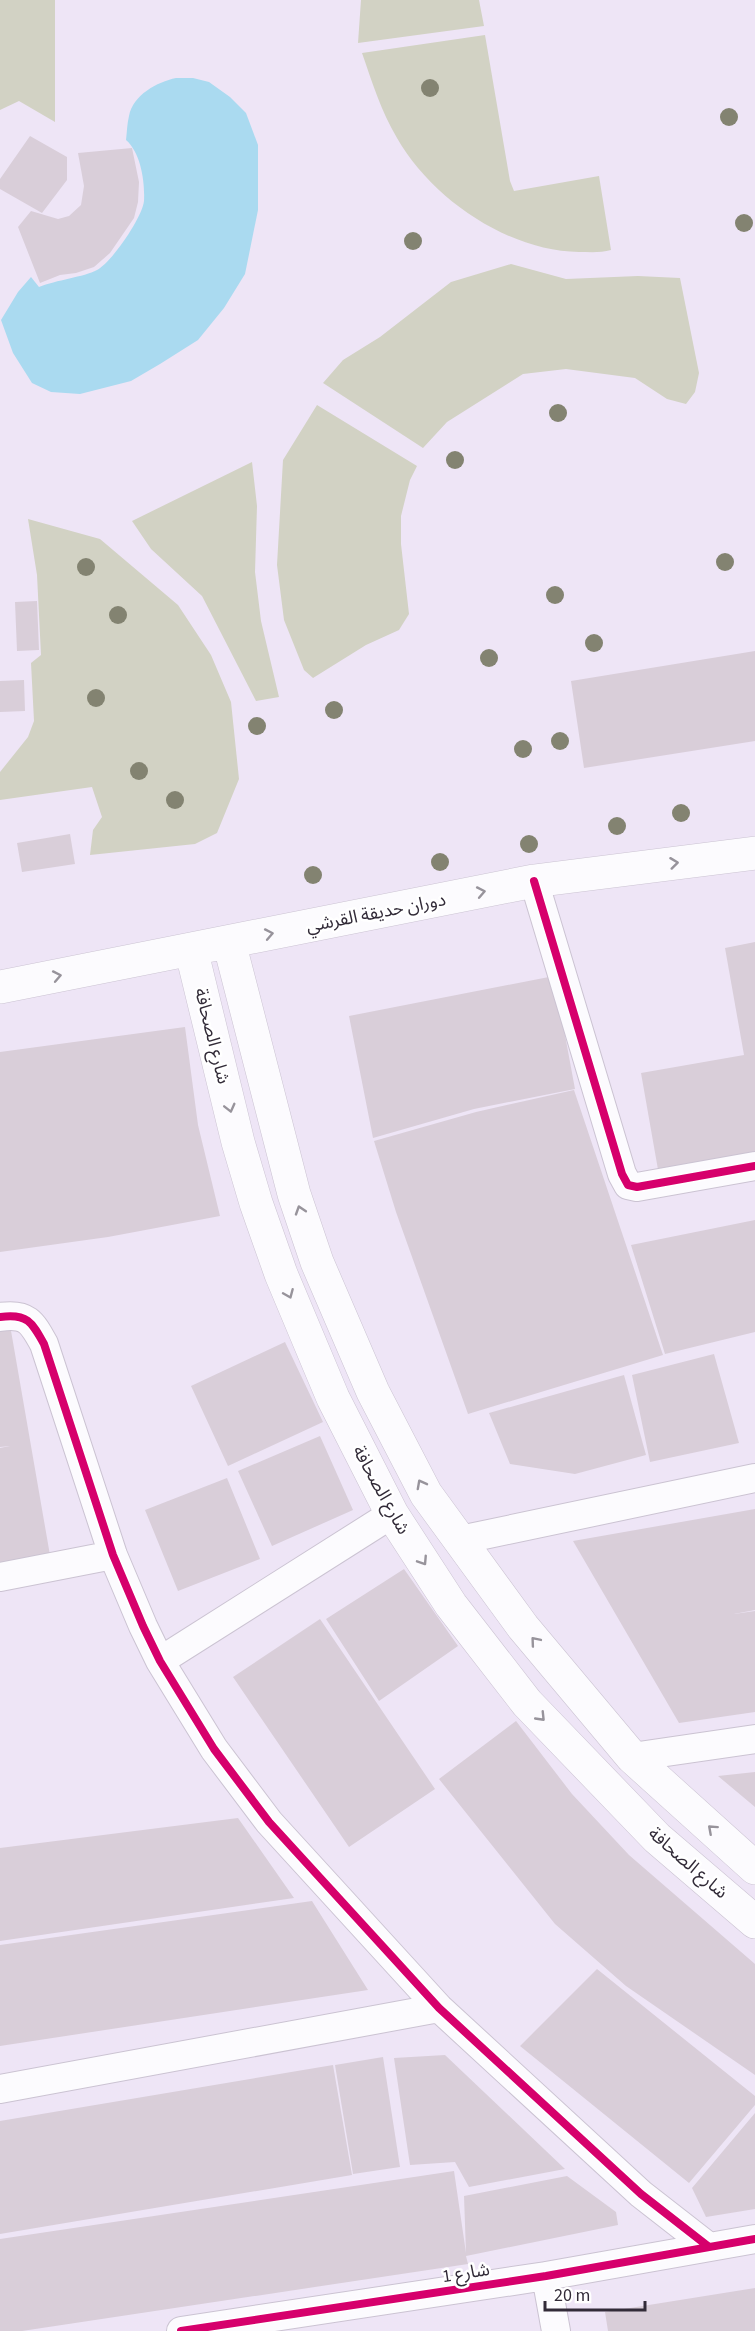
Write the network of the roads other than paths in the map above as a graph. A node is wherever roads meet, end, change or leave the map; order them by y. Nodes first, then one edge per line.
1 (755, 853) edge
2 (534, 881) junction
3 (228, 942) junction
4 (191, 949) junction
5 (0, 987) edge
6 (755, 1166) edge
7 (0, 1317) edge
8 (755, 1478) edge
9 (392, 1514) junction
10 (460, 1540) junction
11 (113, 1555) junction
12 (0, 1577) edge
13 (160, 1661) junction
14 (755, 1739) edge
15 (632, 1757) junction
16 (755, 1868) edge
17 (755, 1922) edge
18 (439, 2008) junction
19 (0, 2089) edge
20 (755, 2239) edge
21 (709, 2247) junction
22 (546, 2276) junction
23 (181, 2331) edge
24 (556, 2331) edge

2 -> 1 main road, دوران حديقة القرشي
3 -> 2 main road, دوران حديقة القرشي
2 - 6 street
3 - 4 main road, دوران حديقة القرشي
10 -> 3 main road
5 -> 4 main road, دوران حديقة القرشي
4 -> 9 main road, شارع الصحافة
7 - 11 street
8 - 10 street
9 - 13 street
9 -> 17 main road, شارع الصحافة
15 -> 10 main road
11 - 12 street
11 - 13 street
13 - 18 street
14 - 15 street
16 -> 15 main road
18 - 19 street
18 - 21 street
20 - 21 street, شارع 1
21 - 22 street, شارع 1
22 - 23 street, شارع 1
22 - 24 street

